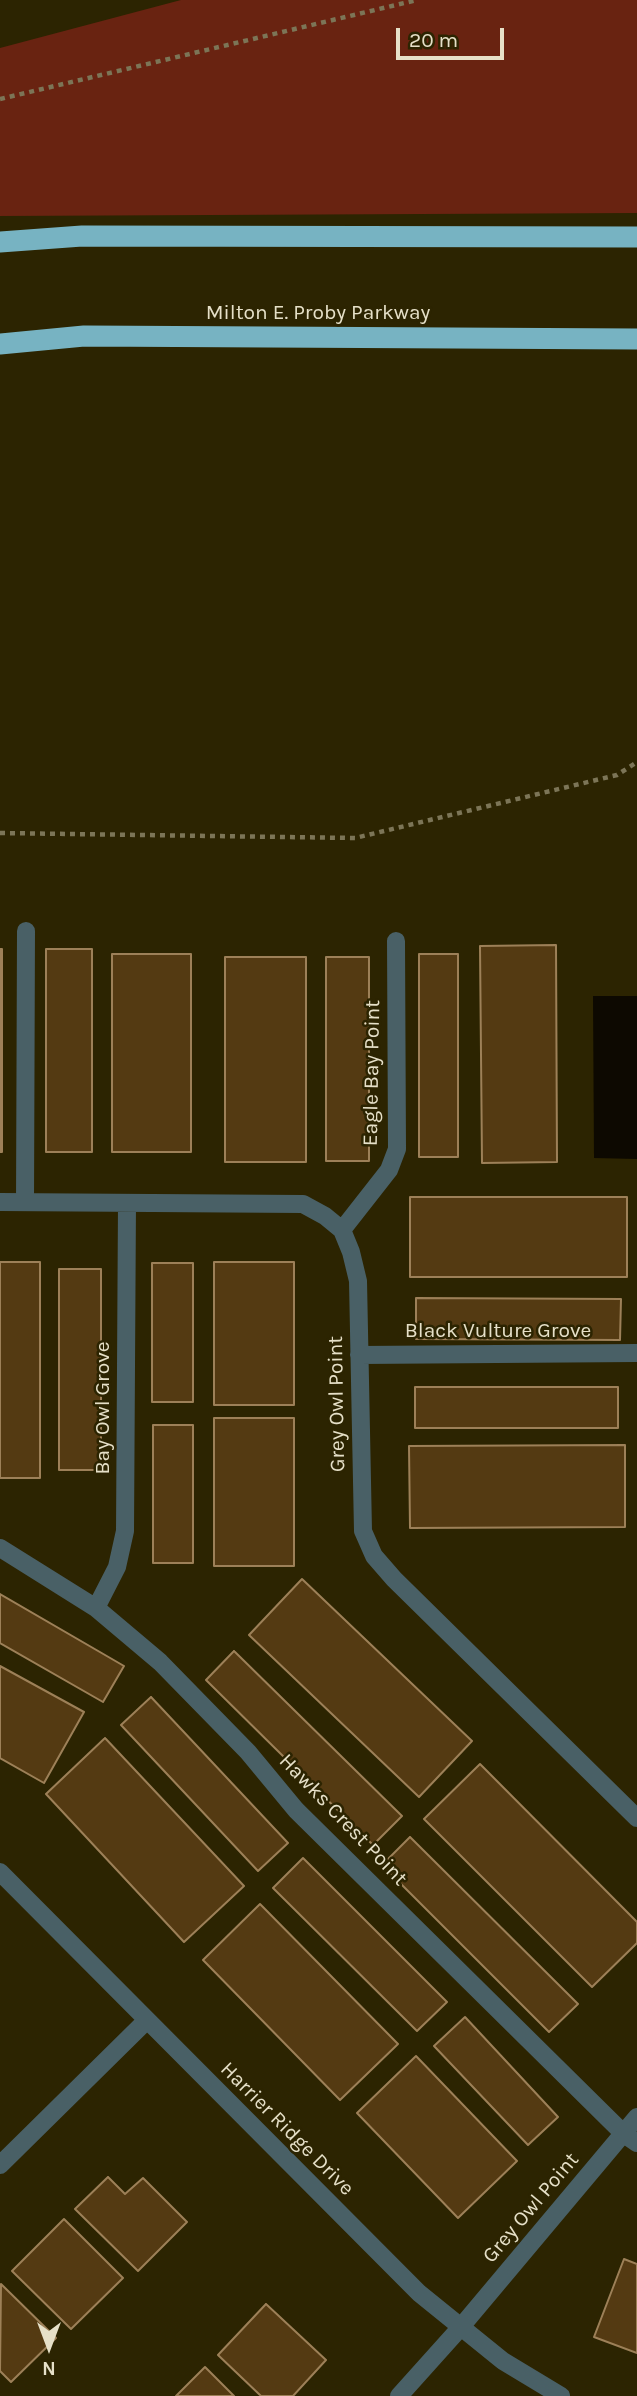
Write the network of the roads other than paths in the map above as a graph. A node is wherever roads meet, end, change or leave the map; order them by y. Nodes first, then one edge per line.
1 (637, 237) edge
2 (0, 242) edge
3 (637, 339) edge
4 (0, 344) edge
5 (26, 931) dead end
6 (396, 941) dead end
7 (0, 1202) edge
8 (25, 1202) junction
9 (127, 1203) junction
10 (342, 1230) junction
11 (637, 1353) edge
12 (359, 1355) junction
13 (0, 1548) edge
14 (96, 1608) junction
15 (637, 1818) edge
16 (0, 1872) edge
17 (147, 2020) junction
18 (637, 2117) edge
19 (630, 2138) edge
20 (0, 2165) edge
21 (460, 2328) junction
22 (399, 2396) edge
23 (561, 2396) edge

1 - 2 highway
3 - 4 highway, Milton E. Proby Parkway
5 - 8 street
6 - 10 street, Eagle Bay Point
7 - 8 street
8 - 9 street
9 - 10 street
9 - 14 street, Bay Owl Grove
10 - 12 street, Grey Owl Point
11 - 12 street, Black Vulture Grove
12 - 15 street, Grey Owl Point
13 - 14 street, Hawks Crest Point
14 - 19 street, Hawks Crest Point
16 - 17 street, Harrier Ridge Drive
17 - 20 street
17 - 21 street, Harrier Ridge Drive
18 - 19 street, Grey Owl Point
19 - 21 street, Grey Owl Point
21 - 22 street, Grey Owl Point
21 - 23 street, Harrier Ridge Drive

